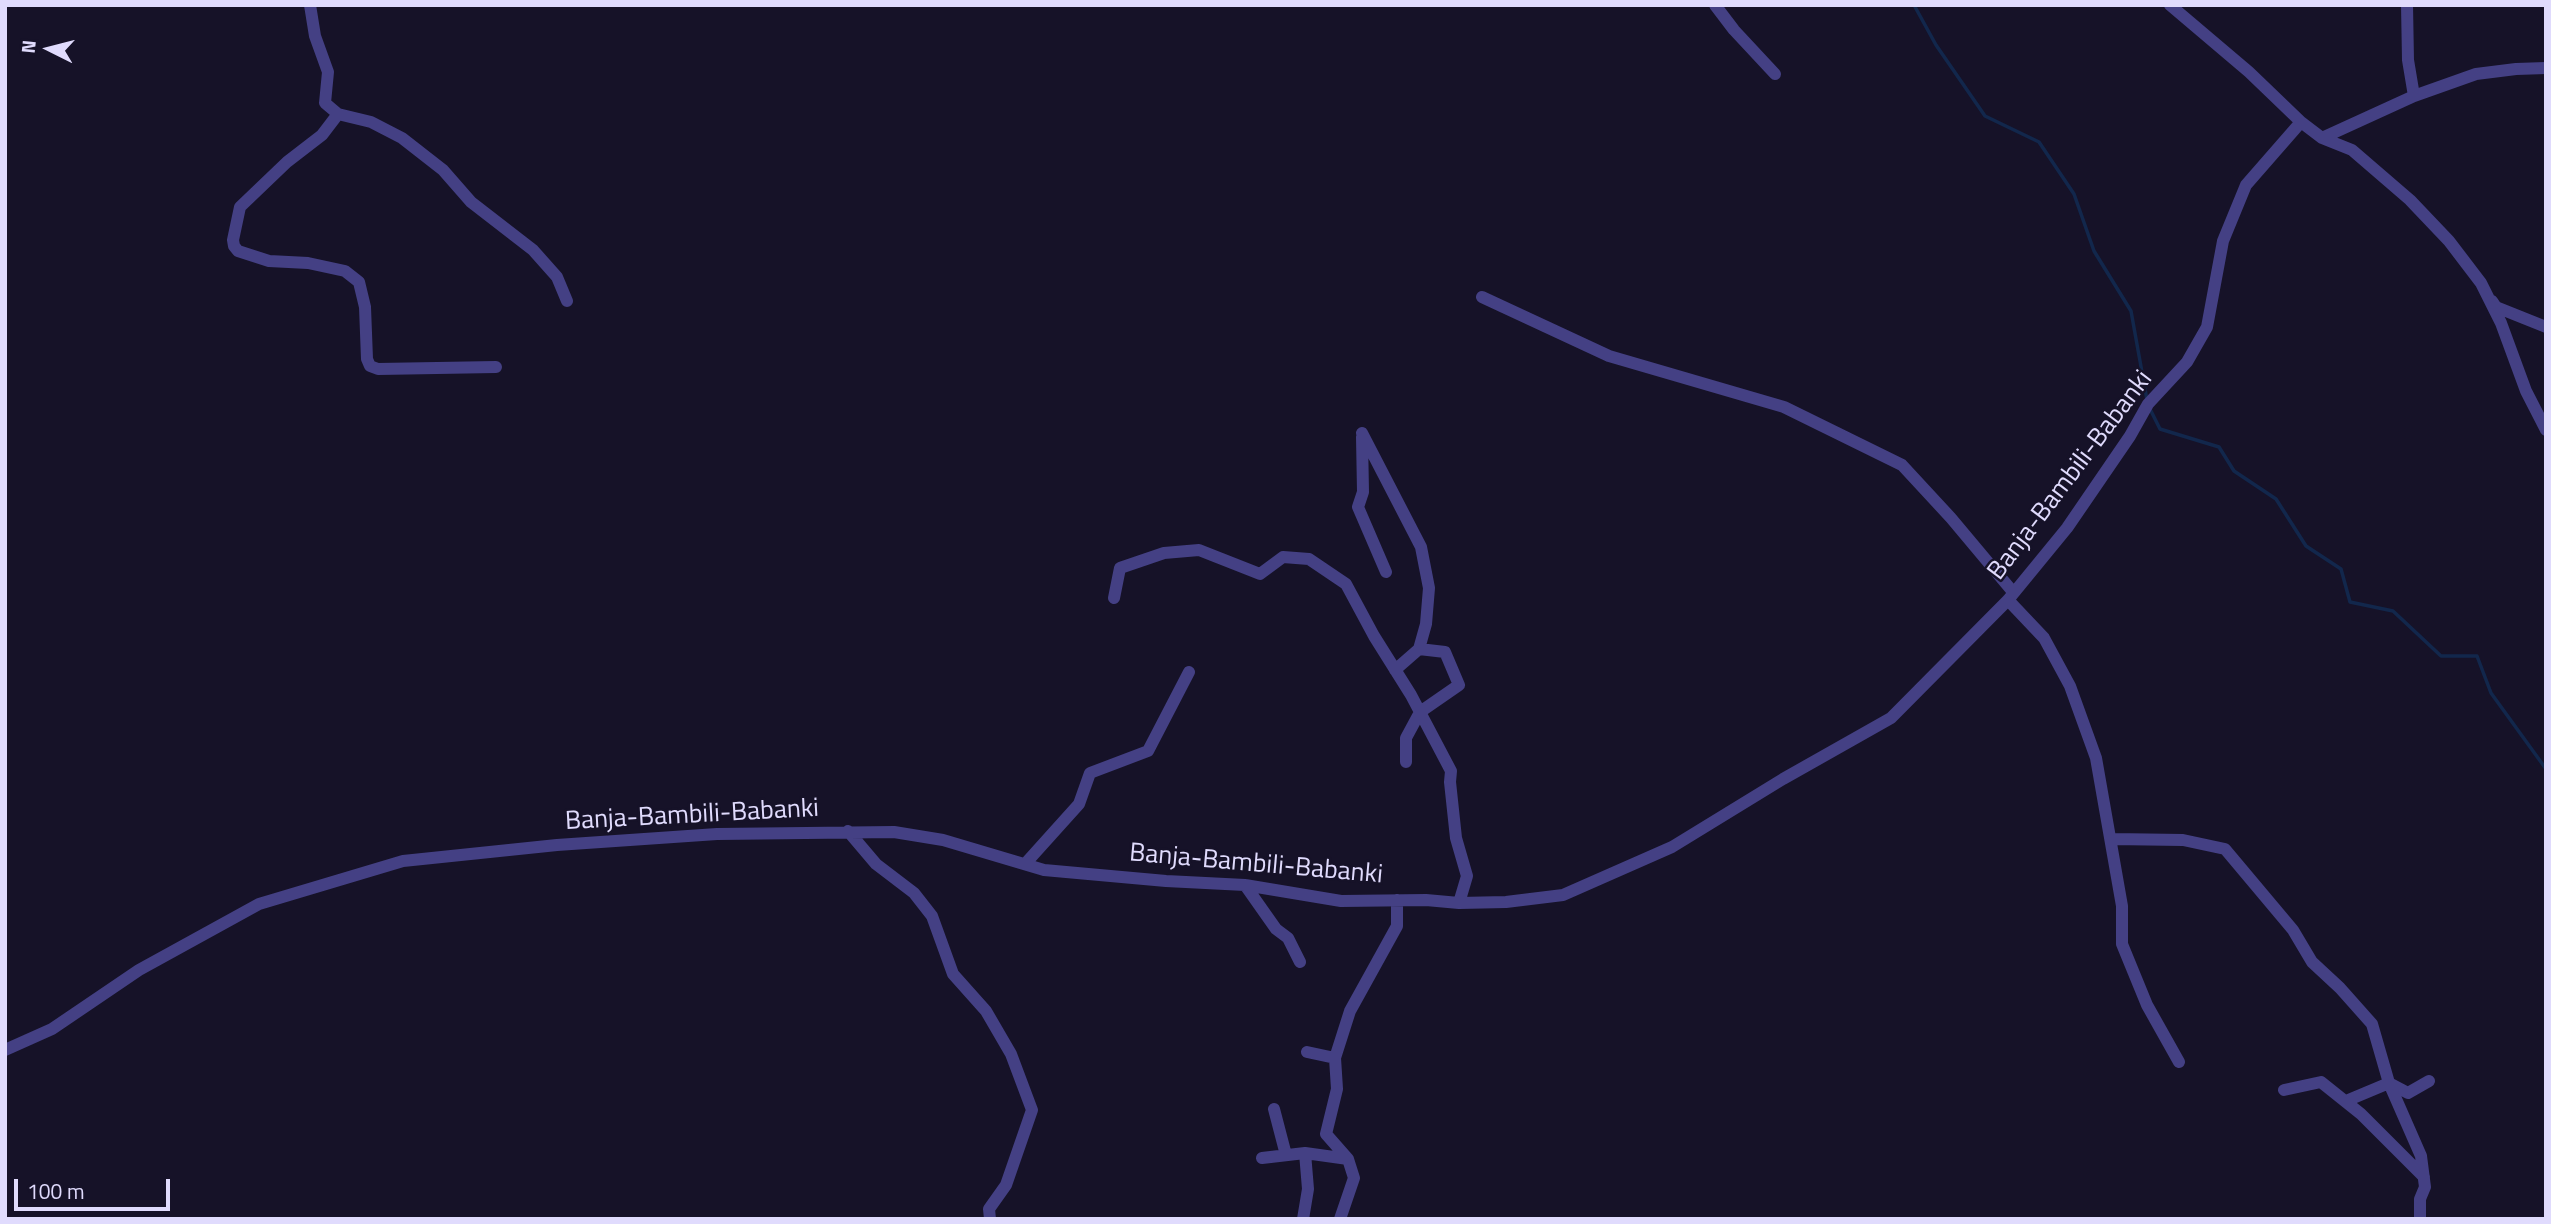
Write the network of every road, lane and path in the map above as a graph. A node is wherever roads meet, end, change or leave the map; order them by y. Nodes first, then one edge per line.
1 (310, 5) edge
2 (1715, 5) edge
3 (2170, 5) edge
4 (2407, 5) edge
5 (2546, 68) edge
6 (1775, 74) dead end
7 (2414, 96) junction
8 (338, 114) junction
9 (2301, 122) junction
10 (2322, 138) junction
11 (2481, 283) junction
12 (1482, 297) dead end
13 (567, 302) dead end
14 (2546, 327) edge
15 (496, 367) dead end
16 (2546, 430) edge
17 (1386, 572) dead end
18 (2011, 596) junction
19 (1114, 598) dead end
20 (1419, 649) junction
21 (1395, 670) junction
22 (1189, 672) dead end
23 (1420, 712) junction
24 (1406, 762) dead end
25 (848, 831) junction
26 (2112, 839) junction
27 (1025, 864) junction
28 (1245, 885) junction
29 (1397, 900) junction
30 (1460, 903) junction
31 (1300, 962) dead end
32 (5, 1050) edge
33 (1307, 1052) dead end
34 (1335, 1058) junction
35 (2179, 1062) dead end
36 (2429, 1081) dead end
37 (2389, 1083) junction
38 (2284, 1090) dead end
39 (2346, 1101) junction
40 (1274, 1109) dead end
41 (1305, 1153) junction
42 (1286, 1155) junction
43 (1262, 1158) dead end
44 (1348, 1159) junction
45 (2424, 1177) junction
46 (990, 1219) edge
47 (1303, 1219) edge
48 (1340, 1219) edge
49 (2420, 1219) edge

1 - 8 street
2 - 6 street
3 - 9 street
4 - 7 street
5 - 7 street
7 - 10 street
8 - 13 street
8 - 15 street
9 - 10 street
9 - 18 street, Banja-Bambili-Babanki
10 - 11 street
11 - 14 street
11 - 16 street
12 - 18 street
17 - 20 street
18 - 26 street
18 - 30 street, Banja-Bambili-Babanki
19 - 21 street
20 - 21 street
20 - 23 street
21 - 23 street
22 - 27 street
23 - 24 street
23 - 30 street
25 - 27 street, Banja-Bambili-Babanki
25 - 32 street, Banja-Bambili-Babanki
25 - 46 street
26 - 35 street
26 - 37 street
27 - 28 street, Banja-Bambili-Babanki
28 - 29 street, Banja-Bambili-Babanki
28 - 31 street
29 - 30 street, Banja-Bambili-Babanki
29 - 34 street
33 - 34 street
34 - 44 street
36 - 37 street
37 - 39 street
37 - 45 street
38 - 39 street
39 - 45 street
40 - 42 street
41 - 42 street
41 - 44 street
41 - 47 street
42 - 43 street
44 - 48 street
45 - 49 street

